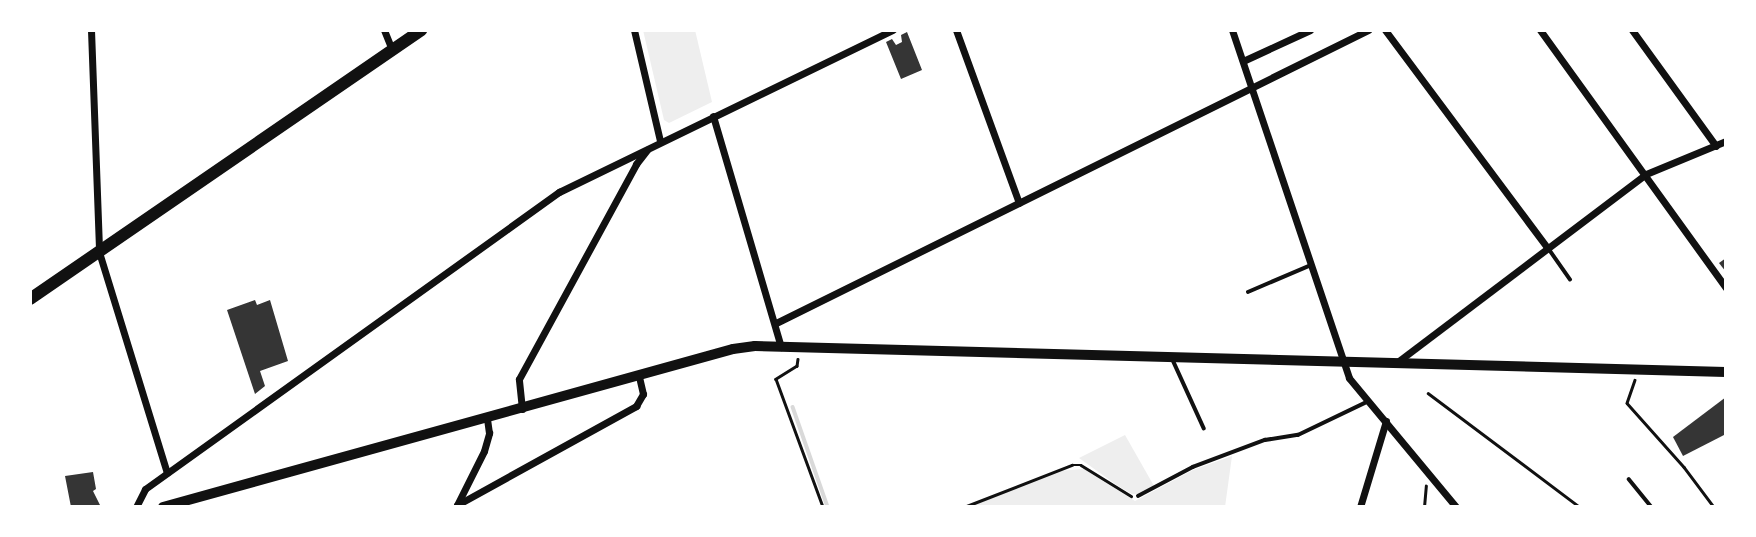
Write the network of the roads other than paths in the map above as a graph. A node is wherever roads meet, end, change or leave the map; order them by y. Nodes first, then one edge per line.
1 (91, 30) edge
2 (384, 30) edge
3 (422, 30) edge
4 (634, 30) edge
5 (893, 30) edge
6 (956, 30) edge
7 (1232, 30) edge
8 (1310, 30) edge
9 (1368, 30) edge
10 (1385, 30) edge
11 (1539, 30) edge
12 (1632, 30) edge
13 (392, 50) junction
14 (1243, 61) junction
15 (1251, 87) junction
16 (713, 116) junction
17 (660, 141) junction
18 (1726, 141) edge
19 (1716, 146) junction
20 (649, 147) junction
21 (1646, 174) junction
22 (1019, 203) junction
23 (1546, 247) junction
24 (99, 252) junction
25 (1311, 266) junction
26 (1570, 279) dead end
27 (1726, 288) edge
28 (1248, 292) dead end
29 (30, 299) edge
30 (776, 323) junction
31 (781, 347) junction
32 (1172, 358) junction
33 (1345, 363) junction
34 (1396, 363) junction
35 (1726, 372) edge
36 (639, 376) junction
37 (1369, 401) junction
38 (522, 409) junction
39 (487, 419) junction
40 (1386, 421) junction
41 (1204, 428) dead end
42 (167, 473) junction
43 (1629, 479) dead end
44 (1138, 496) road end
45 (171, 506) edge
46 (456, 506) edge
47 (136, 507) edge
48 (1360, 507) edge
49 (1456, 507) edge
50 (1652, 507) edge

1 - 24 street
2 - 13 street
3 - 13 main road
4 - 17 street
5 - 16 street
6 - 22 street
7 - 14 street
8 - 14 street
9 - 15 street
10 - 23 street
11 - 21 street
12 - 19 street
13 - 24 main road
14 - 15 street
15 - 22 street
15 - 25 street
16 - 17 street
16 - 30 street
17 - 20 street
18 - 19 street
19 - 21 street
20 - 38 street
20 - 42 street
21 - 23 street
21 - 27 street
22 - 30 street
23 - 26 lane
23 - 34 street
24 - 29 main road
24 - 42 street
25 - 28 lane
25 - 33 street
30 - 31 street
31 - 32 main road
31 - 36 main road
32 - 33 main road
32 - 41 lane
33 - 34 main road
33 - 37 street
34 - 35 main road
36 - 38 main road
36 - 46 street
37 - 40 street
37 - 44 lane
38 - 39 main road
39 - 45 main road
39 - 46 street
40 - 48 street
40 - 49 street
42 - 47 street
43 - 50 lane

